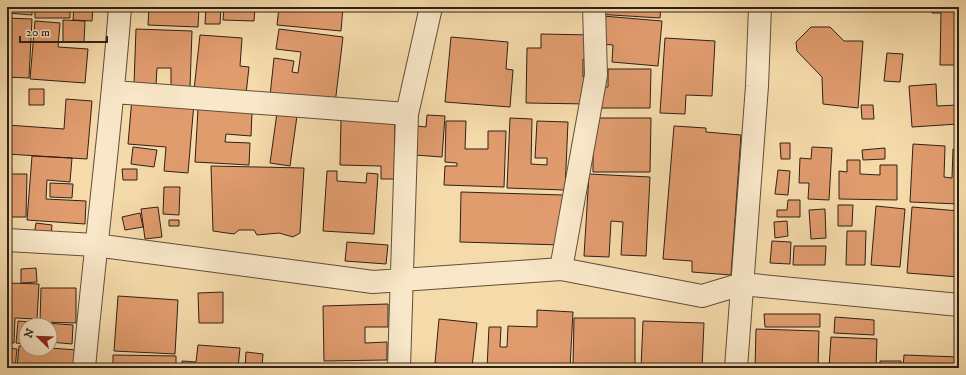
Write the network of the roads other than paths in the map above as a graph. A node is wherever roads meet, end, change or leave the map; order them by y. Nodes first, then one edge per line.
1 (120, 7) edge
2 (431, 7) edge
3 (594, 7) edge
4 (760, 7) edge
5 (114, 92) junction
6 (407, 114) junction
7 (7, 240) edge
8 (95, 245) junction
9 (561, 269) junction
10 (403, 281) junction
11 (742, 284) junction
12 (959, 305) edge
13 (84, 368) edge
14 (399, 368) edge
15 (736, 368) edge

1 - 5 street
2 - 6 street
3 - 9 street
4 - 11 street
5 - 6 street
5 - 8 street
6 - 10 street
7 - 8 street
8 - 10 street
8 - 13 street
9 - 10 street
9 - 11 street
10 - 14 street
11 - 12 street
11 - 15 street

